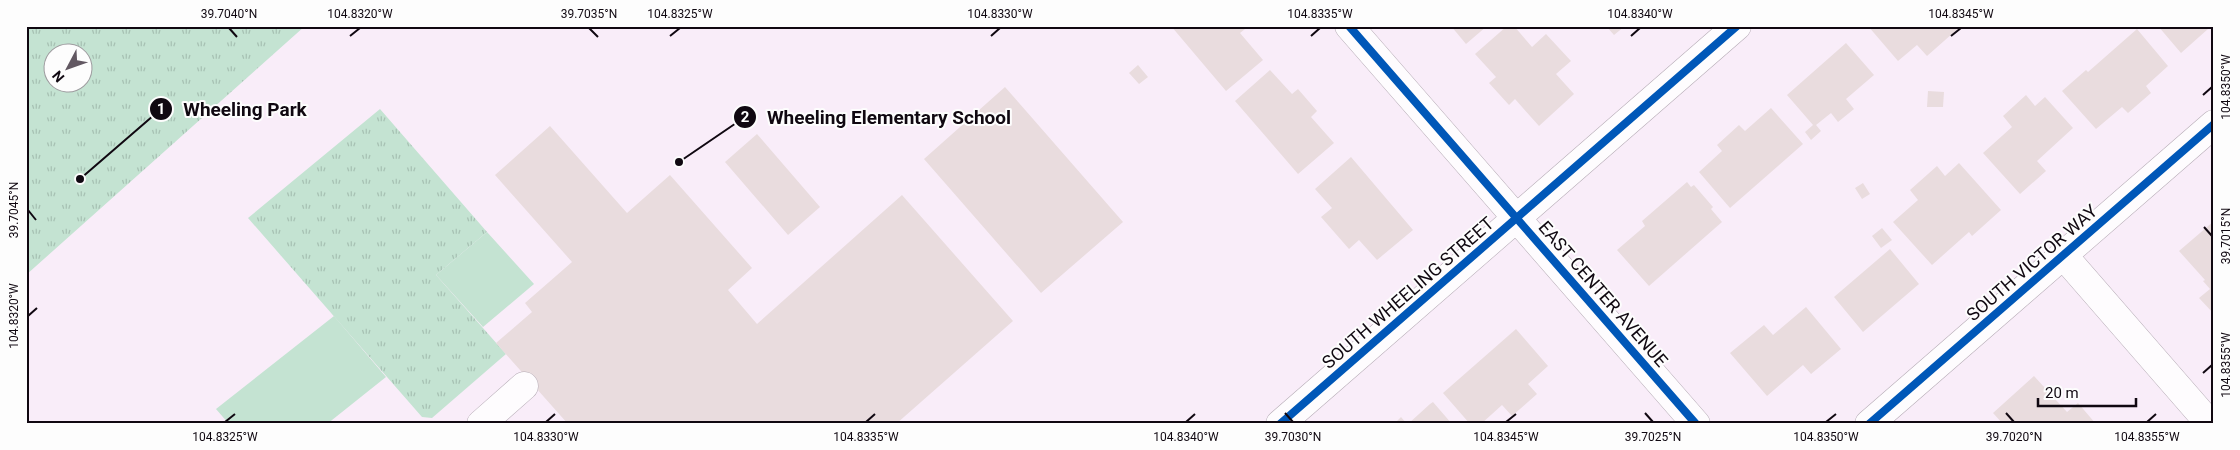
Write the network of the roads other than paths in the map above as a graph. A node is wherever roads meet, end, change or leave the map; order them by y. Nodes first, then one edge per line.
1 (1349, 26) edge
2 (1737, 26) edge
3 (2214, 124) edge
4 (1517, 218) junction
5 (2064, 255) junction
6 (524, 386) dead end
7 (481, 424) edge
8 (1280, 424) edge
9 (1696, 424) edge
10 (1869, 424) edge
11 (2210, 424) edge

1 - 4 street, EAST CENTER AVENUE
2 - 4 street, SOUTH WHEELING STREET
3 - 5 street, SOUTH VICTOR WAY
4 - 8 street, SOUTH WHEELING STREET
4 - 9 street, EAST CENTER AVENUE
5 - 10 street, SOUTH VICTOR WAY
5 - 11 street
6 - 7 street

